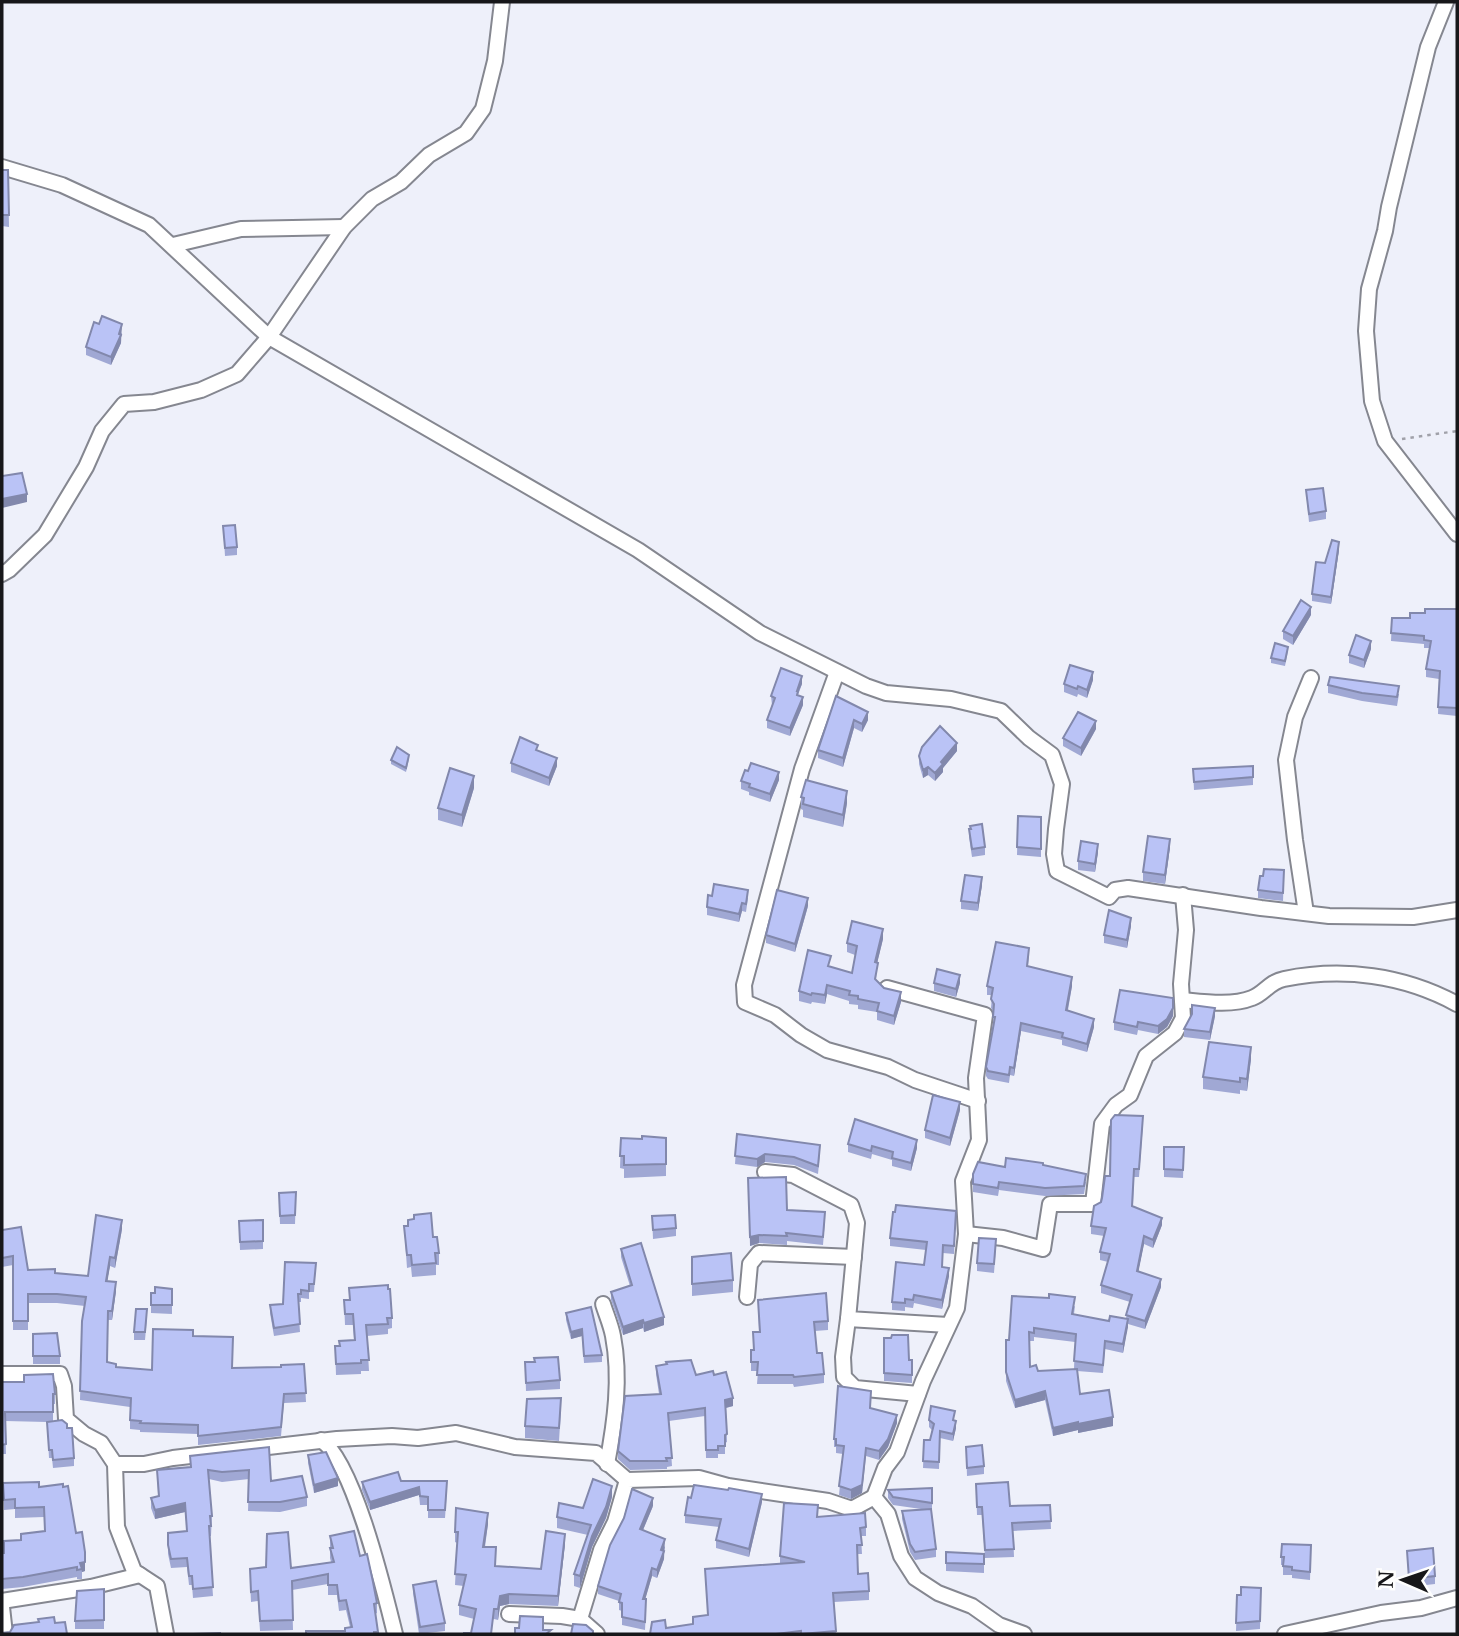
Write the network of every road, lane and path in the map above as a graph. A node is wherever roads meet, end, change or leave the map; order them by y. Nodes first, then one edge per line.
1 (502, 2) edge
2 (1446, 2) edge
3 (2, 167) edge
4 (344, 227) junction
5 (173, 245) junction
6 (269, 337) junction
7 (1457, 431) edge
8 (1385, 441) junction
9 (1457, 534) edge
10 (2, 574) edge
11 (837, 672) junction
12 (1311, 678) dead end
13 (1184, 895) junction
14 (1457, 910) edge
15 (1306, 913) junction
16 (887, 988) edge
17 (1182, 1000) junction
18 (1457, 1003) edge
19 (978, 1101) junction
20 (765, 1172) dead end
21 (966, 1234) junction
22 (853, 1257) junction
23 (747, 1297) dead end
24 (603, 1304) dead end
25 (848, 1319) junction
26 (948, 1325) junction
27 (2, 1374) edge
28 (918, 1394) junction
29 (321, 1440) junction
30 (115, 1464) junction
31 (607, 1464) junction
32 (627, 1480) junction
33 (874, 1497) junction
34 (140, 1575) junction
35 (1457, 1598) edge
36 (2, 1601) edge
37 (2, 1607) edge
38 (509, 1615) dead end
39 (580, 1619) junction
40 (5, 1634) edge
41 (166, 1634) edge
42 (395, 1634) edge
43 (597, 1634) edge
44 (1024, 1634) edge
45 (1284, 1634) edge

1 - 4 street
2 - 8 street
3 - 5 street
4 - 5 street
4 - 6 street
5 - 6 street
6 - 10 street
6 - 11 street
7 - 8 path
8 - 9 street
11 - 13 street
11 - 19 street
12 - 15 street
13 - 15 street
13 - 17 street
14 - 15 street
16 - 19 street
17 - 18 street
17 - 21 street
19 - 21 street
20 - 22 street
21 - 26 street
22 - 23 street
22 - 25 street
24 - 31 street
25 - 26 street
25 - 28 street
26 - 28 street
27 - 30 street
28 - 33 street
29 - 30 street
29 - 31 street
29 - 42 street
30 - 34 street
31 - 32 street
32 - 33 street
32 - 39 street
33 - 44 street
34 - 36 street
34 - 41 street
35 - 45 street
37 - 40 street
38 - 39 street
39 - 43 street

